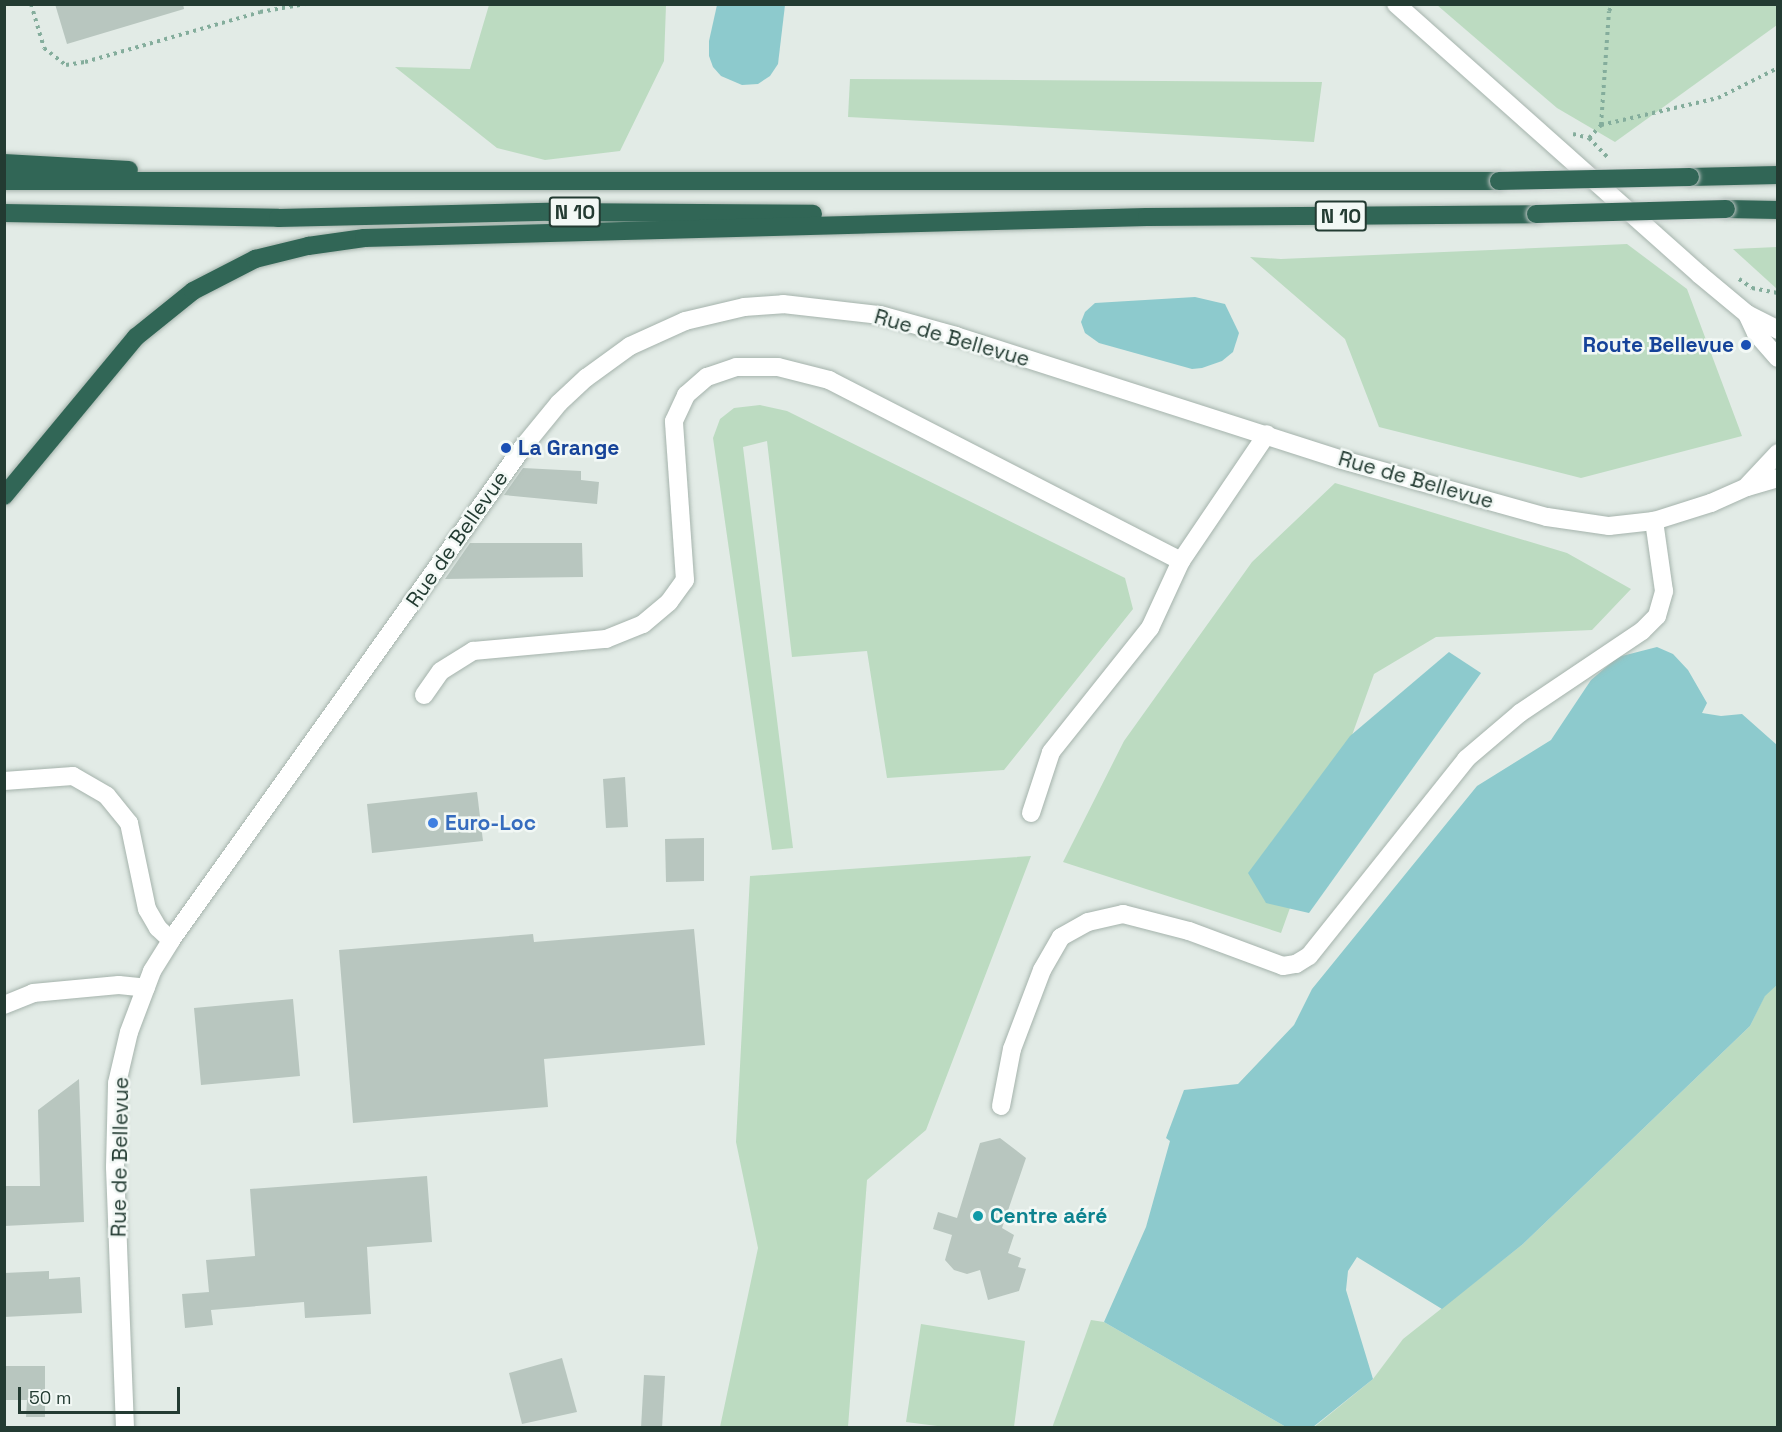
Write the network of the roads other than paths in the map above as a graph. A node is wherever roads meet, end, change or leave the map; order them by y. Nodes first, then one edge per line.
1 (1396, 4) edge
2 (4, 163) edge
3 (1778, 175) edge
4 (4, 181) edge
5 (358, 182) junction
6 (1778, 210) edge
7 (4, 213) edge
8 (1147, 218) junction
9 (1747, 314) junction
10 (1778, 330) edge
11 (1778, 358) edge
12 (1267, 434) junction
13 (1778, 453) edge
14 (1778, 478) edge
15 (1747, 487) junction
16 (4, 496) edge
17 (1654, 521) junction
18 (1181, 561) junction
19 (424, 695) dead end
20 (4, 782) edge
21 (1031, 813) dead end
22 (171, 940) junction
23 (146, 988) junction
24 (4, 1005) edge
25 (1001, 1106) dead end
26 (125, 1428) edge

1 - 9 street
2 - 5 highway
3 - 5 highway, N 10, bridge
4 - 5 highway, N 10
6 - 8 highway, N 10, bridge
7 - 8 highway, N 10
8 - 16 highway
9 - 10 street
9 - 11 street
12 - 17 street, Rue de Bellevue
12 - 18 street
12 - 22 street, Rue de Bellevue
13 - 15 street, Rue de Bellevue
14 - 15 street, Rue de Bellevue
15 - 17 street, Rue de Bellevue
17 - 25 street
18 - 19 street
18 - 21 street
20 - 22 street
22 - 23 street, Rue de Bellevue
23 - 24 street
23 - 26 street, Rue de Bellevue

